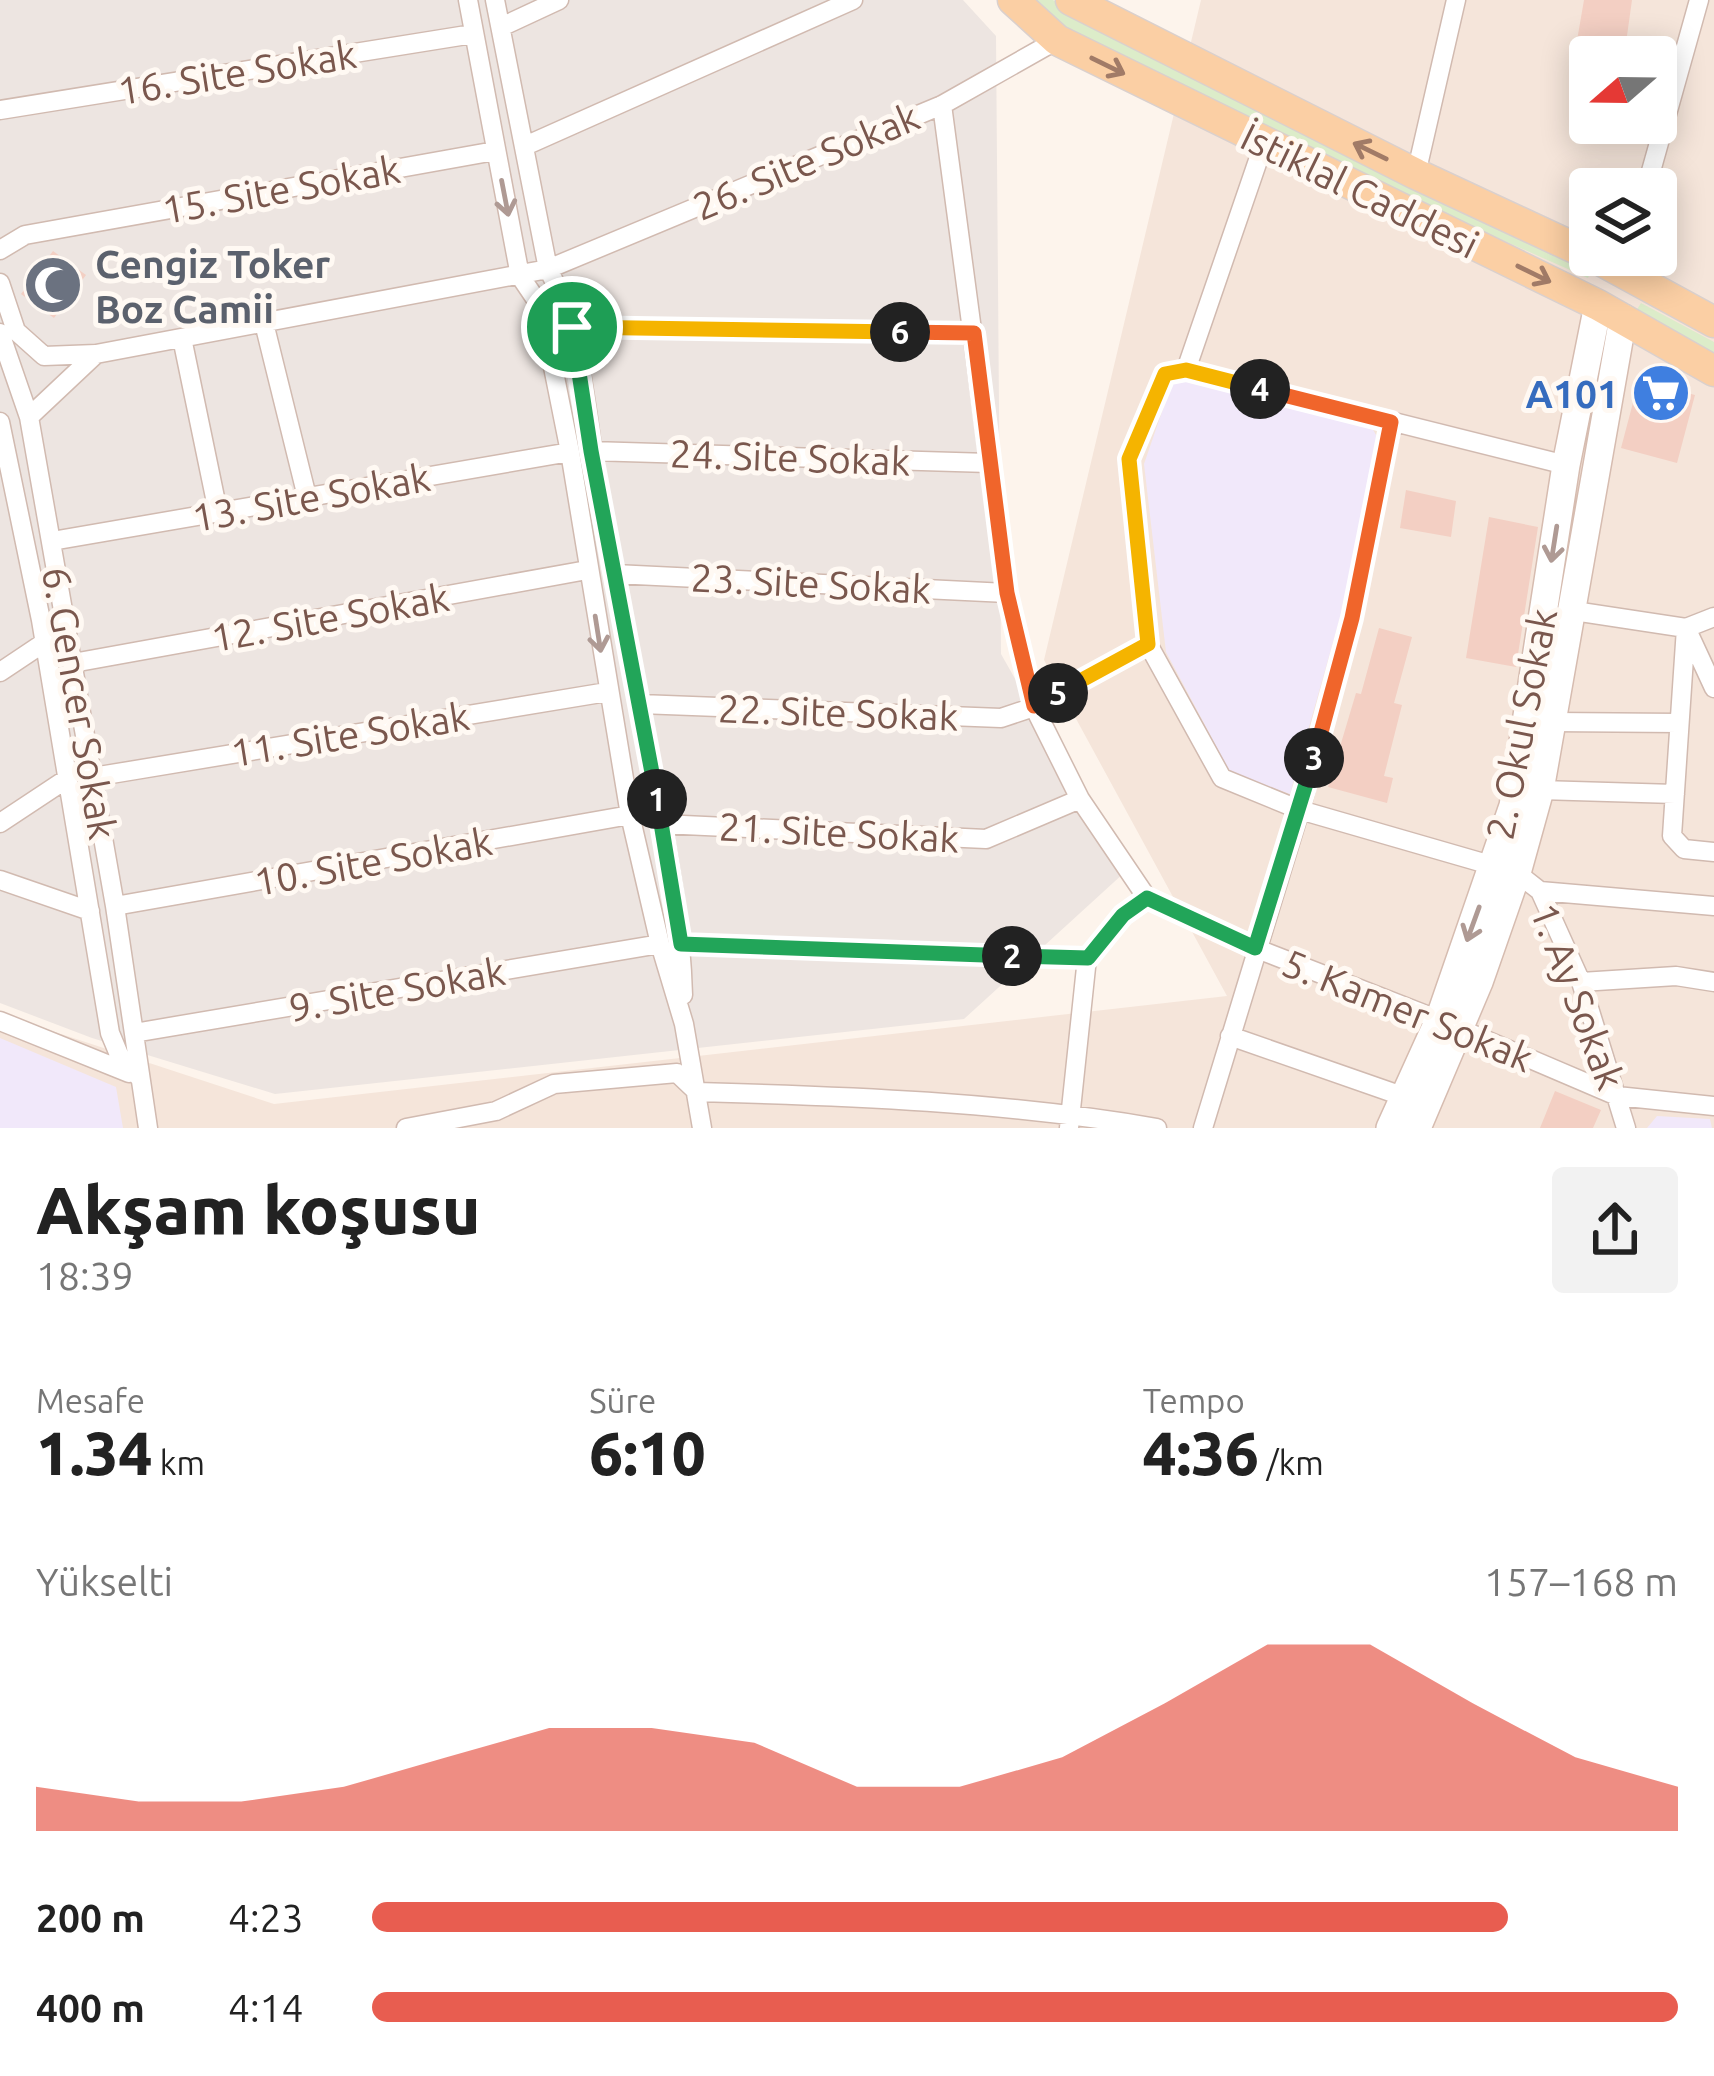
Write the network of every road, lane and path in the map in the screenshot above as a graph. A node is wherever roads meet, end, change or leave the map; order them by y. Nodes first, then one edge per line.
1 (467, 0) edge
2 (494, 0) edge
3 (516, 0) edge
4 (560, 0) edge
5 (853, 0) edge
6 (1012, 0) edge
7 (1071, 0) edge
8 (1456, 0) edge
9 (1699, 0) edge
10 (506, 24) junction
11 (473, 34) junction
12 (1057, 40) junction
13 (942, 105) junction
14 (0, 110) edge
15 (1264, 143) junction
16 (525, 146) junction
17 (495, 151) junction
18 (1652, 168) edge
19 (1416, 174) junction
20 (1569, 245) edge
21 (0, 250) edge
22 (548, 268) junction
23 (520, 276) junction
24 (1621, 276) edge
25 (1646, 276) edge
26 (0, 283) edge
27 (1610, 312) junction
28 (1714, 322) edge
29 (264, 323) junction
30 (572, 327) junction
31 (974, 333) junction
32 (7, 337) edge
33 (182, 338) junction
34 (96, 354) junction
35 (1186, 370) junction
36 (1714, 371) edge
37 (29, 417) junction
38 (0, 422) edge
39 (1391, 422) junction
40 (591, 451) junction
41 (570, 452) junction
42 (989, 463) junction
43 (1567, 464) junction
44 (1596, 471) junction
45 (307, 497) junction
46 (19, 508) junction
47 (218, 512) junction
48 (0, 521) edge
49 (52, 541) junction
50 (587, 570) junction
51 (615, 574) junction
52 (1007, 593) junction
53 (1574, 610) junction
54 (1714, 616) edge
55 (1686, 628) junction
56 (45, 641) junction
57 (1148, 644) junction
58 (74, 664) junction
59 (0, 672) edge
60 (1714, 688) edge
61 (607, 692) junction
62 (640, 704) junction
63 (1034, 706) junction
64 (1552, 722) junction
65 (1679, 724) junction
66 (93, 777) junction
67 (68, 778) junction
68 (1540, 790) junction
69 (1675, 794) junction
70 (1080, 799) junction
71 (1300, 810) junction
72 (630, 815) junction
73 (0, 823) edge
74 (662, 824) junction
75 (1714, 852) edge
76 (1505, 870) junction
77 (0, 880) edge
78 (1540, 891) junction
79 (1147, 898) junction
80 (115, 906) junction
81 (1714, 906) edge
82 (89, 910) junction
83 (660, 944) junction
84 (681, 944) junction
85 (1255, 948) junction
86 (1088, 958) junction
87 (1581, 982) junction
88 (1714, 982) edge
89 (0, 1021) edge
90 (684, 1024) junction
91 (1450, 1025) junction
92 (134, 1033) junction
93 (1230, 1036) junction
94 (139, 1077) junction
95 (697, 1092) junction
96 (1617, 1096) junction
97 (1405, 1097) junction
98 (1714, 1106) edge
99 (1070, 1120) edge
100 (148, 1128) edge
101 (406, 1128) edge
102 (702, 1128) edge
103 (1157, 1128) edge
104 (1204, 1128) edge
105 (1390, 1128) edge
106 (1417, 1128) edge
107 (1626, 1128) edge

1 - 11 street
2 - 10 street
3 - 10 street
4 - 10 street
5 - 16 street
6 - 12 main road, İstiklal Caddesi
19 -> 7 main road, İstiklal Caddesi
8 - 19 street
9 - 18 street
10 - 16 street
11 - 14 street, 16. Site Sokak
11 - 17 street
12 - 13 street, 26. Site Sokak
12 -> 15 main road, İstiklal Caddesi
13 - 22 street, 26. Site Sokak
13 - 31 street
15 -> 27 main road, İstiklal Caddesi
15 - 35 street
16 - 22 street
17 - 21 street, 15. Site Sokak
17 -> 23 street
19 - 20 main road, İstiklal Caddesi
22 - 23 street, 26. Site Sokak
22 - 30 street
23 - 29 street, 26. Site Sokak
23 - 41 street
24 - 27 main road
25 - 28 main road, İstiklal Caddesi
26 - 32 street
27 - 36 main road, İstiklal Caddesi
27 - 43 street, 2. Okul Sokak
27 - 44 street, 2. Okul Sokak
29 - 33 street, 26. Site Sokak
29 - 45 street
30 - 31 street
30 - 40 street
31 - 42 street
32 - 34 street, 26. Site Sokak
32 - 37 street, 6. Gencer Sokak
33 - 34 street, 26. Site Sokak
33 - 47 street
34 - 37 street
35 - 39 street
35 - 57 street
37 - 49 street, 6. Gencer Sokak
38 - 46 street, 6. Gencer Sokak
39 - 43 street
39 - 71 street
40 - 42 street, 24. Site Sokak
40 - 51 street
41 - 45 street, 13. Site Sokak
41 - 50 street
42 - 52 street
43 - 44 street
43 -> 76 street, 2. Okul Sokak
44 - 53 street, 2. Okul Sokak
45 - 47 street, 13. Site Sokak
46 - 48 street
46 - 56 street, 6. Gencer Sokak
47 - 49 street, 13. Site Sokak
49 - 58 street, 6. Gencer Sokak
50 - 58 street, 12. Site Sokak
50 -> 61 street
51 - 52 street, 23. Site Sokak
51 - 62 street
52 - 63 street
53 - 55 street
53 - 64 street, 2. Okul Sokak
54 - 55 street
55 - 60 street
55 - 65 street
56 - 59 street
56 - 67 street, 6. Gencer Sokak
57 - 63 street, 22. Site Sokak
57 - 71 street
58 - 66 street, 6. Gencer Sokak
61 - 66 street, 11. Site Sokak
61 - 72 street
62 - 63 street, 22. Site Sokak
62 - 74 street
63 - 70 street
64 - 65 street
64 - 68 street, 2. Okul Sokak
65 - 69 street
66 - 80 street, 6. Gencer Sokak
67 - 73 street
67 - 82 street, 6. Gencer Sokak
68 - 69 street
68 - 76 street, 2. Okul Sokak
69 - 75 street
70 - 74 street, 21. Site Sokak
70 - 79 street
71 - 76 street
71 - 85 street
72 - 80 street, 10. Site Sokak
72 - 83 street
74 - 84 street
76 - 78 street, 1. Ay Sokak
76 - 91 street, 2. Okul Sokak
77 - 82 street
78 - 81 street
78 - 87 street, 1. Ay Sokak
79 - 85 street, 5. Kamer Sokak
79 - 86 street
80 - 92 street, 6. Gencer Sokak
82 - 94 street, 6. Gencer Sokak
83 - 90 street
83 - 92 street, 9. Site Sokak
84 - 86 street
84 - 90 street
85 - 91 street, 5. Kamer Sokak
85 - 93 street
86 - 99 street
87 - 88 street
87 - 96 street, 1. Ay Sokak
89 - 94 street
90 - 95 street
91 - 96 street, 5. Kamer Sokak
91 - 97 street, 2. Okul Sokak
91 - 106 street, 2. Okul Sokak
92 - 94 street, 6. Gencer Sokak
93 - 97 street
93 - 104 street
94 - 100 street, 6. Gencer Sokak
95 - 99 street
95 - 101 street
95 - 102 street
96 - 98 street, 5. Kamer Sokak
96 - 107 street, 1. Ay Sokak
97 - 105 street, 2. Okul Sokak
99 - 103 street

